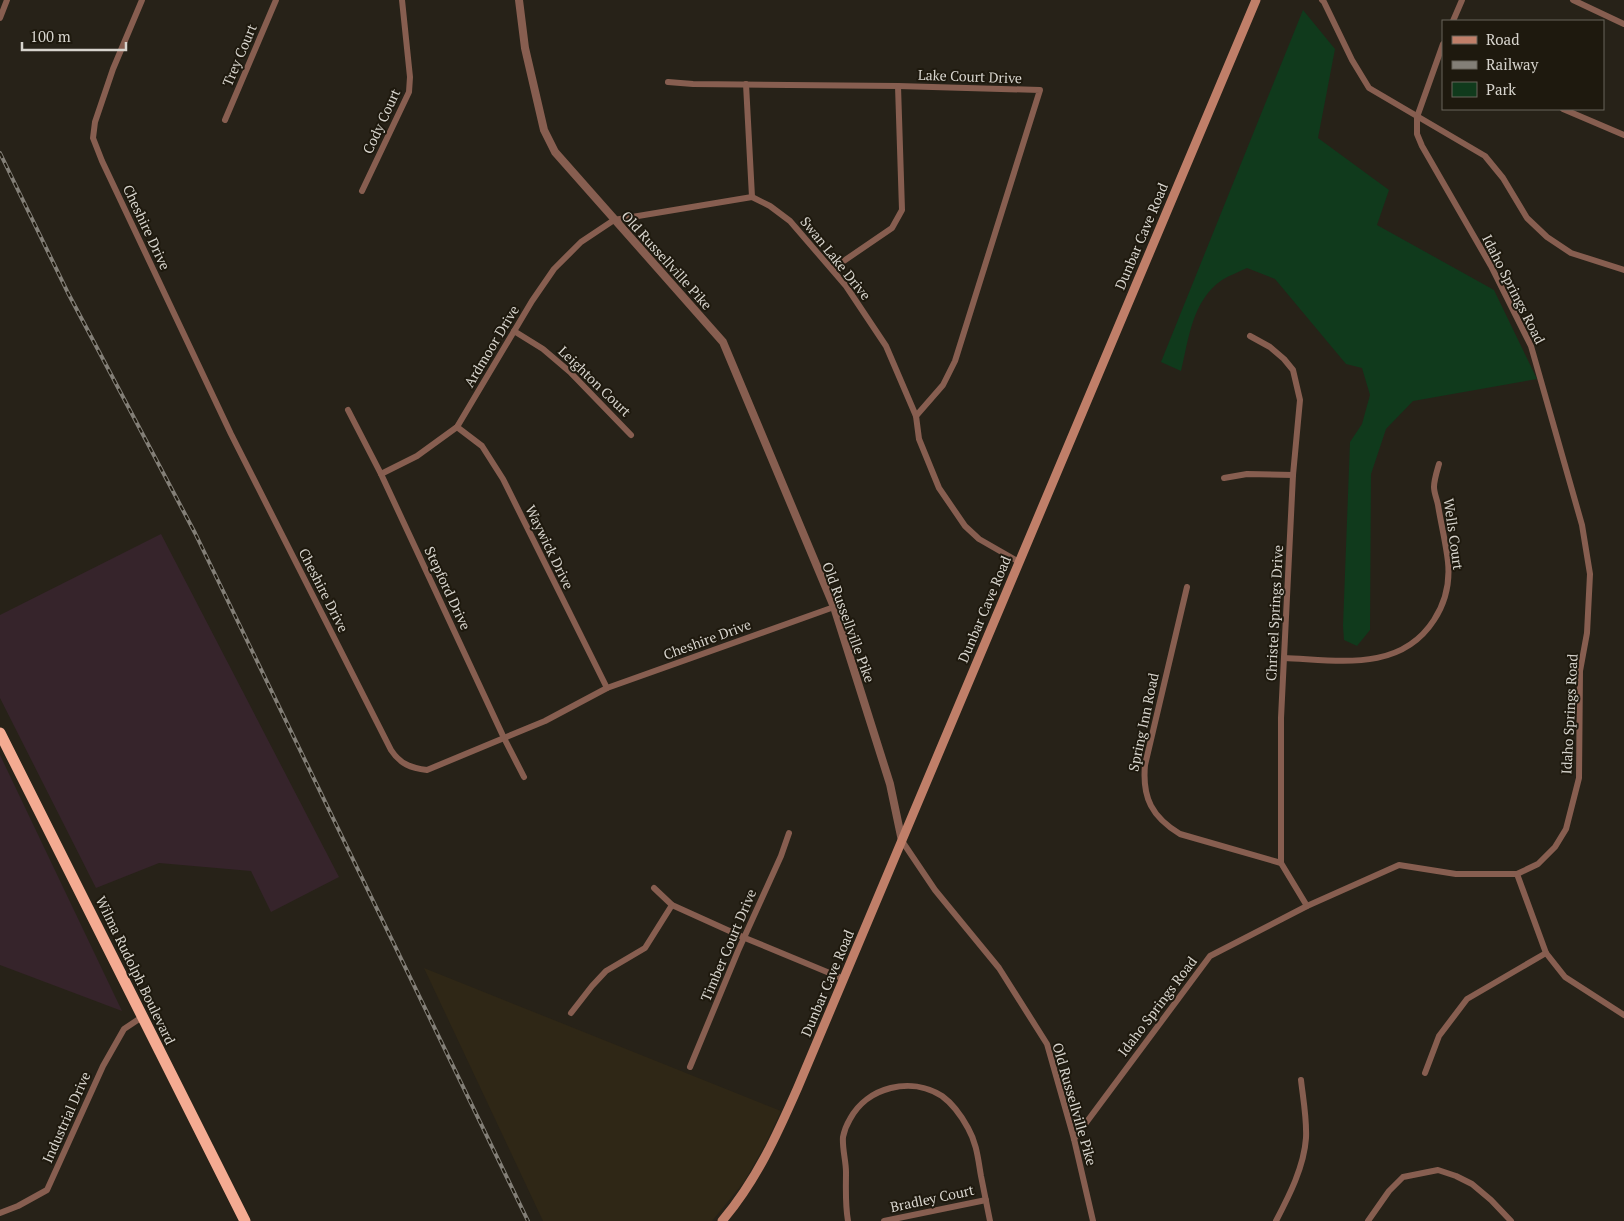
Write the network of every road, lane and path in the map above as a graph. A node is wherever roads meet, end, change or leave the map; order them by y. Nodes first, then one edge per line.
1 (7, 0) edge
2 (142, 0) edge
3 (276, 0) edge
4 (402, 0) edge
5 (519, 0) edge
6 (1256, 0) edge
7 (1462, 0) edge
8 (1573, 0) edge
9 (1324, 1) edge
10 (0, 18) edge
11 (1453, 20) edge
12 (1624, 24) edge
13 (1441, 55) edge
14 (668, 82) dead end
15 (746, 84) junction
16 (898, 86) junction
17 (1565, 110) edge
18 (1417, 116) junction
19 (225, 120) dead end
20 (1624, 136) edge
21 (362, 190) dead end
22 (752, 197) junction
23 (614, 220) junction
24 (832, 269) junction
25 (1624, 270) edge
26 (514, 331) junction
27 (1250, 336) dead end
28 (348, 410) dead end
29 (916, 416) junction
30 (457, 427) junction
31 (631, 435) dead end
32 (1439, 464) dead end
33 (381, 474) junction
34 (1293, 475) junction
35 (1224, 478) dead end
36 (1019, 562) junction
37 (1187, 587) dead end
38 (834, 607) junction
39 (1284, 658) junction
40 (606, 688) junction
41 (0, 733) edge
42 (504, 738) junction
43 (524, 777) dead end
44 (789, 833) dead end
45 (902, 841) junction
46 (1281, 863) junction
47 (1517, 874) junction
48 (654, 888) dead end
49 (672, 905) junction
50 (1307, 906) junction
51 (745, 938) junction
52 (1546, 953) junction
53 (844, 979) junction
54 (570, 1013) dead end
55 (1624, 1015) edge
56 (142, 1017) junction
57 (690, 1067) dead end
58 (1425, 1073) dead end
59 (1301, 1080) dead end
60 (1074, 1139) junction
61 (986, 1200) junction
62 (0, 1213) edge
63 (245, 1221) edge
64 (722, 1221) edge
65 (848, 1221) edge
66 (884, 1221) edge
67 (990, 1221) edge
68 (1093, 1221) edge
69 (1276, 1221) edge
70 (1368, 1221) edge
71 (1511, 1221) edge

1 - 10 street
2 - 42 street, Cheshire Drive
3 - 19 street, Trey Court
4 - 21 street, Cody Court
5 - 23 street, Old Russellville Pike
6 - 36 main road, Dunbar Cave Road
7 - 11 street
8 - 12 street
9 - 18 street
13 - 18 street, Idaho Springs Road
14 - 15 street, Lake Court Drive
15 - 16 street, Lake Court Drive
15 - 22 street
16 - 24 street
16 - 29 street, Lake Court Drive
17 - 20 street
18 - 25 street
18 - 47 street, Idaho Springs Road
22 - 23 street
22 - 24 street, Swan Lake Drive
23 - 26 street, Ardmoor Drive
23 - 38 street, Old Russellville Pike
24 - 29 street, Swan Lake Drive
26 - 30 street, Ardmoor Drive
26 - 31 street, Leighton Court
27 - 34 street, Christel Springs Drive
28 - 33 street, Stepford Drive
29 - 36 street, Swan Lake Drive
30 - 33 street, Ardmoor Drive
30 - 40 street, Waywick Drive
32 - 39 street, Wells Court
33 - 42 street, Stepford Drive
34 - 35 street
34 - 39 street, Christel Springs Drive
36 - 45 main road, Dunbar Cave Road
37 - 46 street, Spring Inn Road
38 - 40 street, Cheshire Drive
38 - 45 street, Old Russellville Pike
39 - 46 street, Christel Springs Drive
40 - 42 street, Cheshire Drive
41 - 56 highway, Wilma Rudolph Boulevard
42 - 43 street, Stepford Drive
44 - 51 street, Timber Court Drive
45 - 53 main road, Dunbar Cave Road
45 - 60 street, Old Russellville Pike
46 - 50 street
47 - 50 street, Idaho Springs Road
47 - 52 street
48 - 49 street
49 - 51 street
49 - 54 street
50 - 60 street, Idaho Springs Road
51 - 53 street
51 - 57 street, Timber Court Drive
52 - 55 street
52 - 58 street
53 - 64 main road, Dunbar Cave Road
56 - 62 street, Industrial Drive
56 - 63 highway, Wilma Rudolph Boulevard
59 - 69 street
60 - 68 street, Old Russellville Pike
61 - 65 street
61 - 66 street, Bradley Court
61 - 67 street
70 - 71 street

